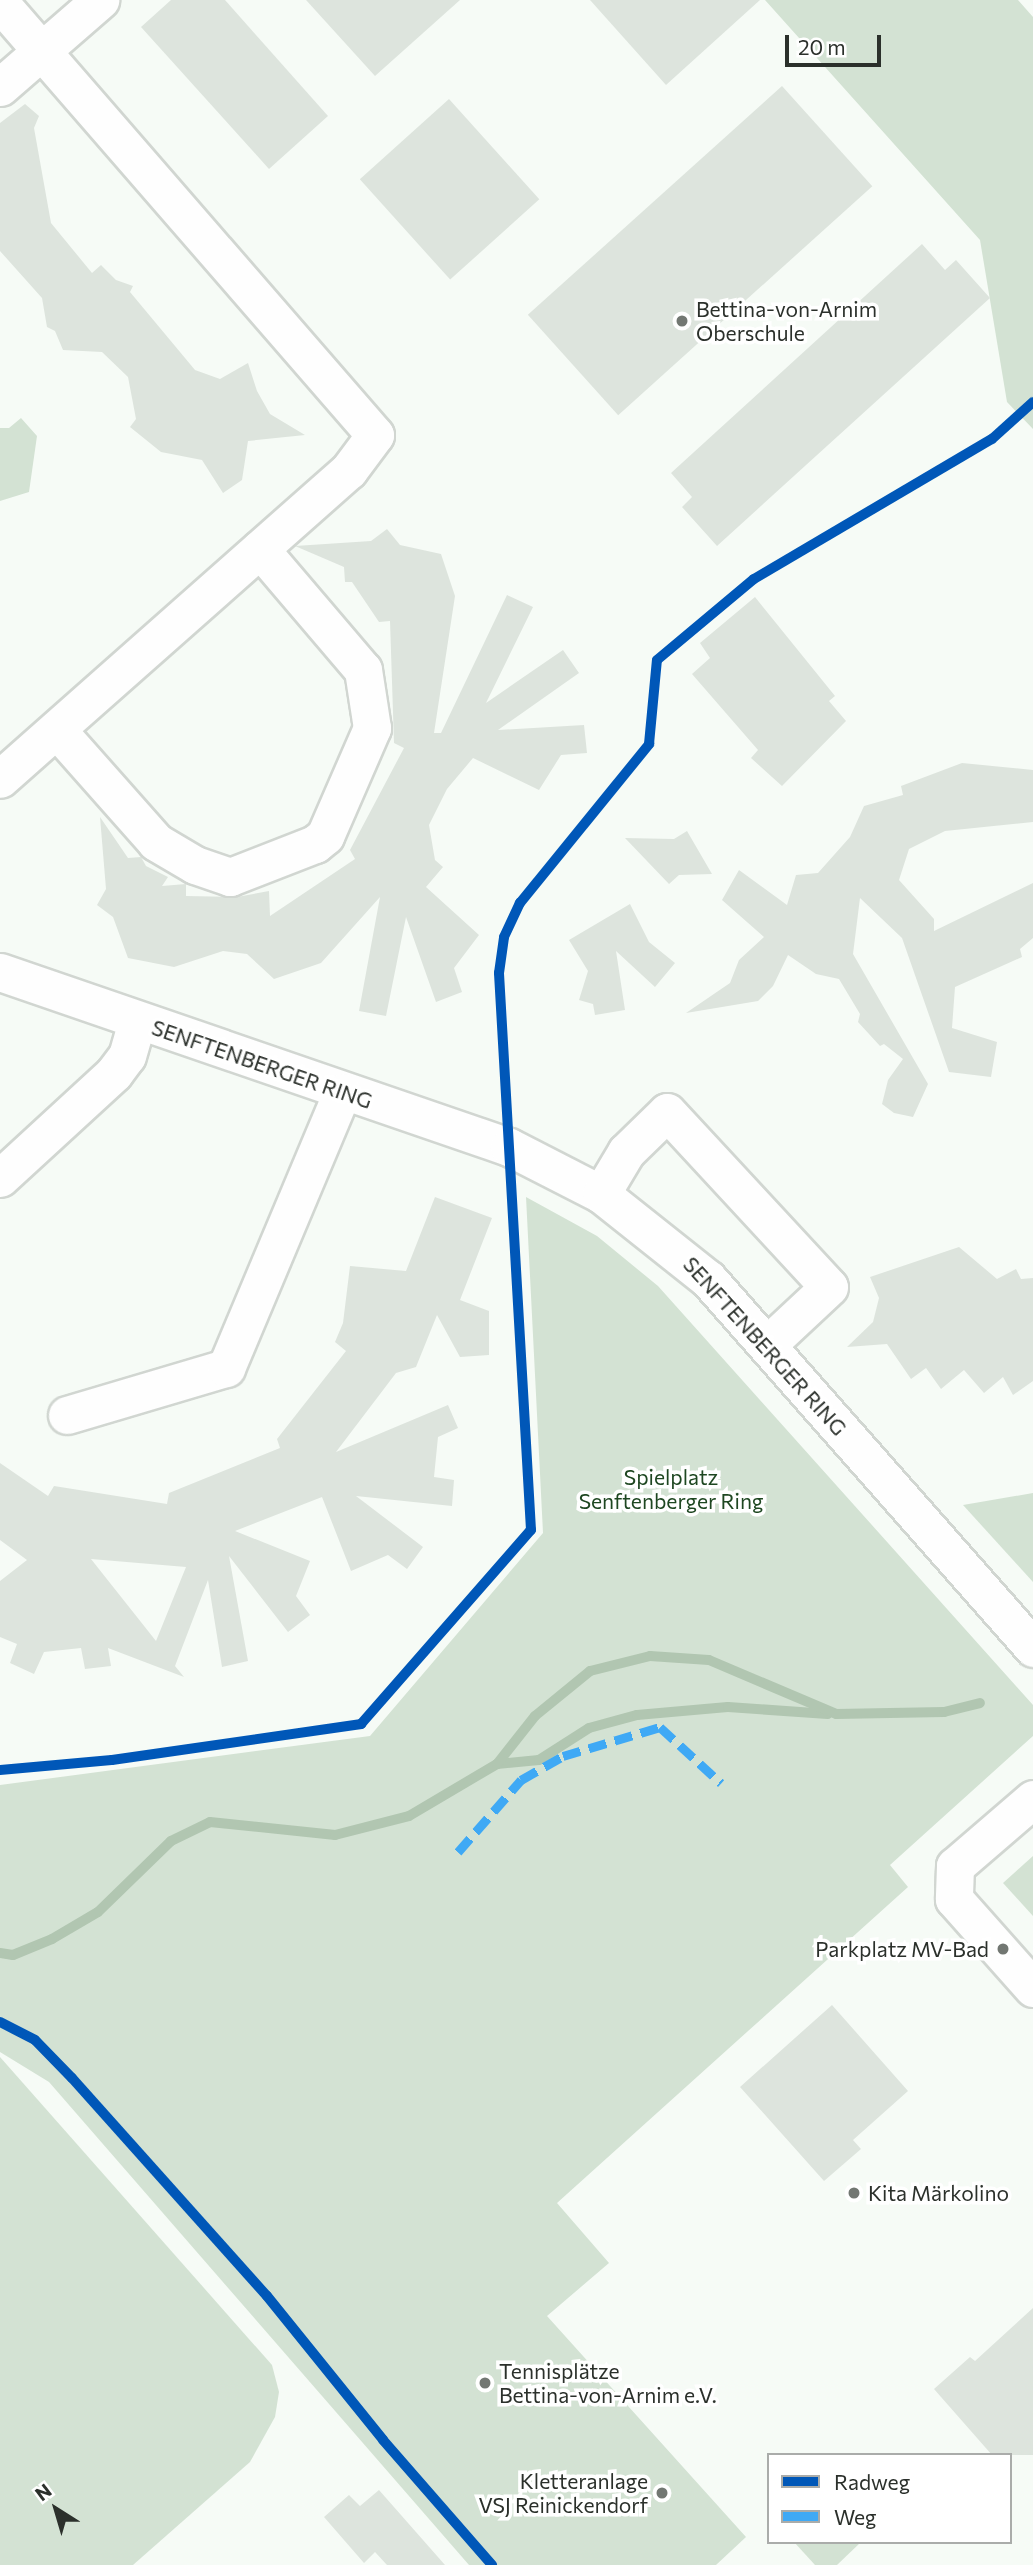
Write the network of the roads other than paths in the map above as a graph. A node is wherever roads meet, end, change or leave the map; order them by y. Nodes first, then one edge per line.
1 (100, 0) edge
2 (0, 3) edge
3 (41, 50) junction
4 (0, 87) edge
5 (260, 549) junction
6 (57, 730) junction
7 (0, 779) edge
8 (0, 972) edge
9 (136, 1020) junction
10 (342, 1092) junction
11 (0, 1178) edge
12 (601, 1194) junction
13 (767, 1345) junction
14 (67, 1415) dead end
15 (1033, 1648) edge
16 (1033, 1799) edge
17 (1033, 1988) edge

1 - 3 street
2 - 3 street
3 - 4 street
3 - 5 street
5 - 6 street
5 - 6 street
6 - 7 street
8 - 9 street, SENFTENBERGER RING
9 - 10 street, SENFTENBERGER RING
9 - 11 street
10 - 12 street, SENFTENBERGER RING
10 - 14 street
12 - 13 street, SENFTENBERGER RING
12 - 13 street
13 - 15 street, SENFTENBERGER RING
16 - 17 street

